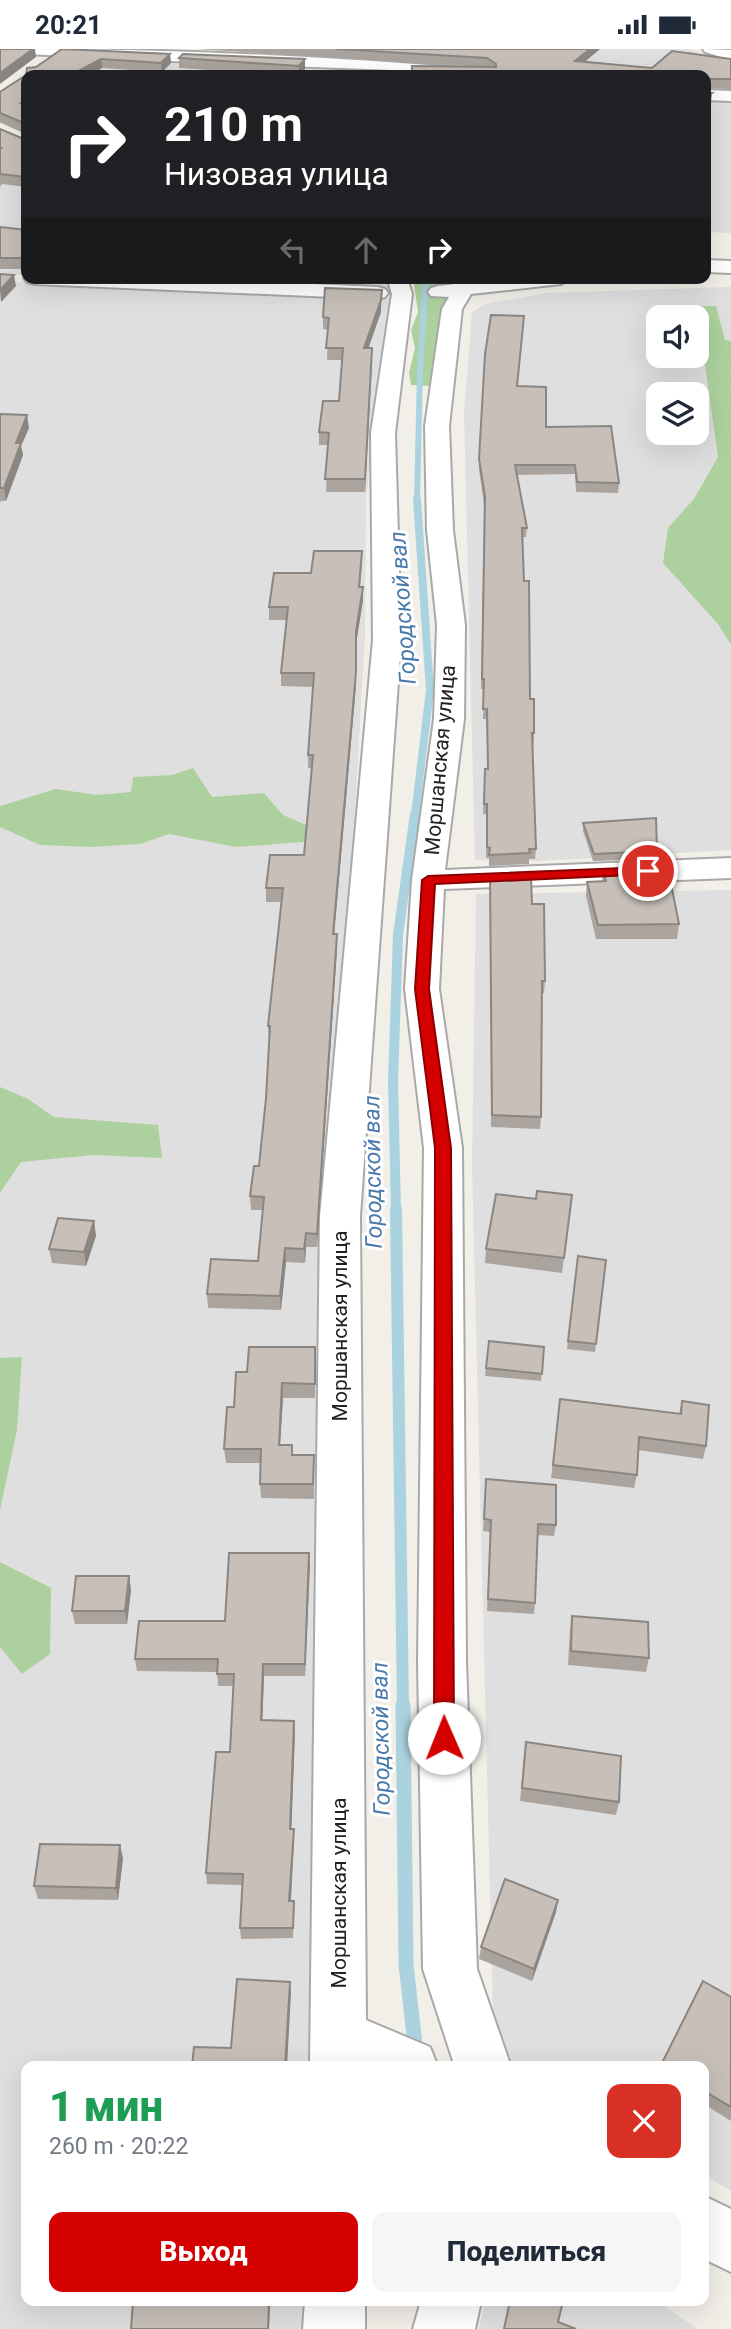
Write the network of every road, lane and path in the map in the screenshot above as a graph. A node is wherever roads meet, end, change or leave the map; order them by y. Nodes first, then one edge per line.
1 (26, 49) edge
2 (711, 49) edge
3 (58, 51) junction
4 (137, 52) edge
5 (435, 55) edge
6 (731, 55) edge
7 (404, 61) junction
8 (38, 66) edge
9 (457, 70) edge
10 (711, 95) edge
11 (731, 96) edge
12 (711, 267) edge
13 (731, 267) edge
14 (223, 284) edge
15 (492, 284) edge
16 (423, 290) edge
17 (731, 868) edge
18 (428, 880) junction
19 (338, 2052) edge
20 (381, 2061) edge
21 (481, 2061) edge
22 (709, 2229) edge
23 (731, 2242) edge
24 (335, 2306) edge
25 (450, 2306) edge
26 (334, 2329) edge
27 (444, 2329) edge

1 - 3 street
2 - 6 street
3 - 4 street
3 - 8 street
4 - 7 street
5 - 7 street
7 - 9 street
10 - 11 street
12 - 13 street
14 - 16 street
15 - 16 street
16 - 18 street, Моршанская улица
16 - 19 street, Моршанская улица
17 - 18 street
18 - 21 street, Моршанская улица
19 - 20 street
22 - 23 street
24 - 26 street
25 - 27 street

